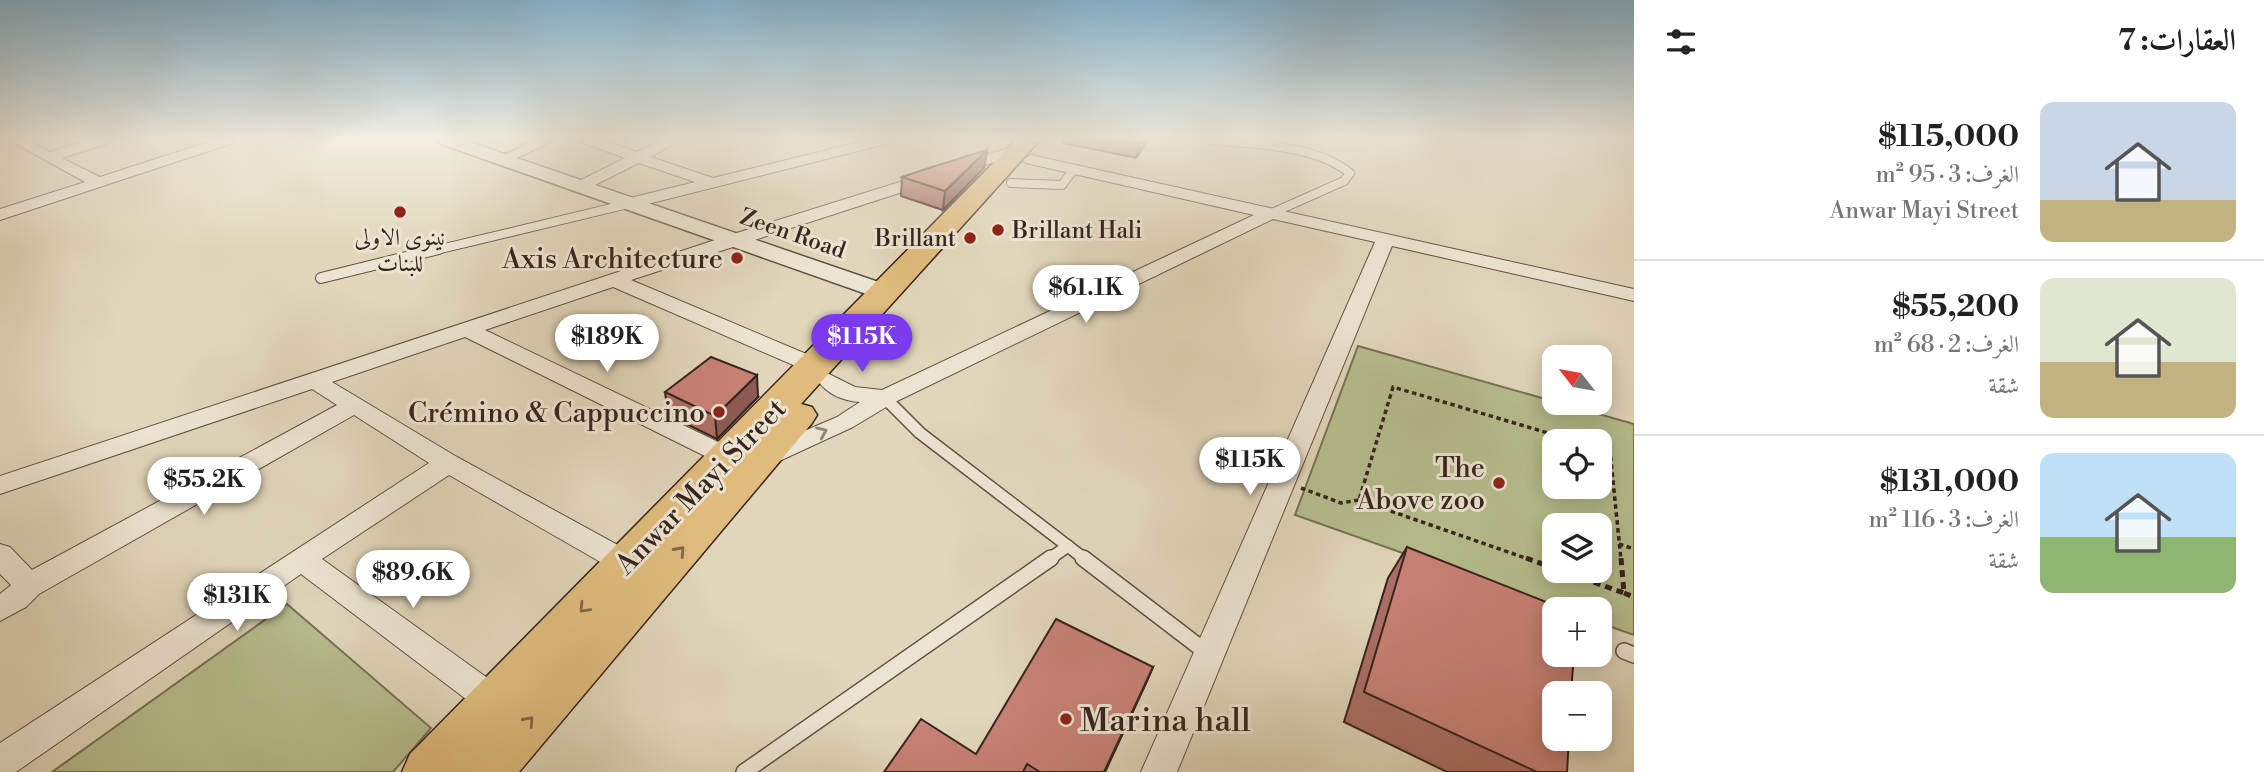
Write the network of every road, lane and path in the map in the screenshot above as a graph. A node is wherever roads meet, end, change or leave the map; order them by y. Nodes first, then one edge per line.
1 (86, 176) edge
2 (116, 176) edge
3 (553, 176) edge
4 (600, 176) edge
5 (692, 176) edge
6 (740, 176) edge
7 (942, 176) edge
8 (1004, 176) edge
9 (1014, 176) edge
10 (1069, 176) edge
11 (1105, 176) edge
12 (1348, 176) edge
13 (98, 182) junction
14 (712, 183) junction
15 (1011, 183) junction
16 (581, 186) junction
17 (628, 204) junction
18 (1270, 214) junction
19 (0, 215) edge
20 (954, 233) junction
21 (733, 240) junction
22 (1385, 240) junction
23 (321, 278) dead end
24 (616, 281) junction
25 (884, 292) junction
26 (1634, 295) edge
27 (468, 330) junction
28 (822, 373) junction
29 (315, 381) junction
30 (885, 398) junction
31 (355, 405) junction
32 (1542, 431) edge
33 (744, 459) junction
34 (448, 463) junction
35 (1612, 472) edge
36 (1283, 481) junction
37 (0, 485) edge
38 (1359, 500) junction
39 (1619, 544) junction
40 (1068, 546) junction
41 (1634, 550) edge
42 (0, 555) edge
43 (301, 559) junction
44 (626, 563) junction
45 (1542, 564) edge
46 (1596, 583) edge
47 (29, 586) junction
48 (1624, 593) junction
49 (1634, 597) edge
50 (0, 609) edge
51 (1209, 654) junction
52 (495, 702) junction
53 (0, 763) edge
54 (429, 772) edge
55 (484, 772) edge
56 (744, 772) edge
57 (1158, 772) edge

1 - 13 street
2 - 13 street
3 - 16 street, Zeen Road
4 - 16 street
5 - 14 street
6 - 14 street
7 - 21 street
8 - 20 main road, Anwar Mayi Street
9 - 15 main road, Anwar Mayi Street
10 - 15 lane
11 - 18 street
12 - 18 lane
13 - 19 street
14 - 17 street
15 - 20 main road, Anwar Mayi Street
16 - 17 street, Zeen Road
17 - 21 street, Zeen Road
17 - 23 lane
18 - 22 street
18 - 30 street
20 - 25 main road, Anwar Mayi Street
20 - 28 main road, Anwar Mayi Street
21 - 24 street
21 - 25 street, Zeen Road
22 - 26 street
22 - 36 street
24 - 27 street
24 - 28 street
25 - 28 main road, Anwar Mayi Street
27 - 29 street
27 - 33 street
28 - 30 street
28 - 33 main road, Anwar Mayi Street
29 - 31 street
29 - 37 street
33 -> 30 street
30 - 40 lane
31 - 34 street
31 - 47 street
32 - 38 path
33 - 44 main road, Anwar Mayi Street
55 -> 33 main road, Anwar Mayi Street
34 - 43 street
34 - 44 street
35 - 39 path
36 - 38 path
36 - 51 street
38 - 45 path
39 - 41 path
39 - 48 path
40 - 51 lane
40 - 56 lane
42 - 47 street
43 - 52 street
43 - 53 street
44 -> 52 main road, Anwar Mayi Street
46 - 48 path
47 - 50 street
48 - 49 path
51 - 57 street
52 - 54 main road, Anwar Mayi Street

